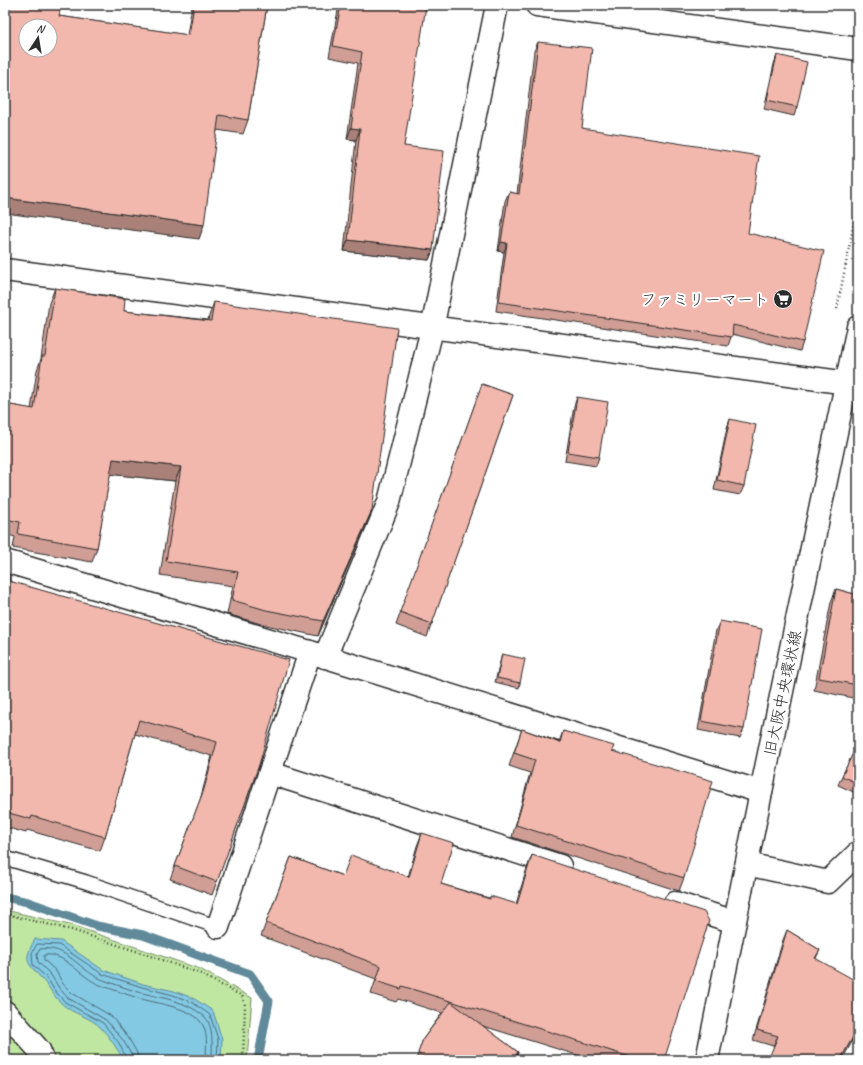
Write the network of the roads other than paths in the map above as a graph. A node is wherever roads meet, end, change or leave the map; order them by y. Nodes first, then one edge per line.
1 (498, 5) edge
2 (537, 5) edge
3 (858, 49) edge
4 (5, 270) edge
5 (858, 327) edge
6 (432, 328) junction
7 (848, 383) junction
8 (5, 561) edge
9 (317, 655) junction
10 (270, 773) junction
11 (761, 792) junction
12 (858, 853) edge
13 (5, 858) edge
14 (747, 864) junction
15 (579, 872) edge
16 (654, 896) edge
17 (735, 922) junction
18 (218, 928) joint
19 (5, 1012) edge
20 (44, 1060) edge
21 (707, 1060) edge

1 - 6 street
2 - 3 street
4 - 6 street
5 - 7 street, 旧大阪中央環状線
6 - 7 street
6 - 9 street
7 - 11 street, 旧大阪中央環状線
8 - 9 street
9 - 10 street
9 - 11 street
10 - 15 street
10 - 18 street
11 - 14 street, 旧大阪中央環状線
12 - 14 street
13 - 18 lane
14 - 17 street, 旧大阪中央環状線
16 - 17 street
17 - 21 street, 旧大阪中央環状線
19 - 20 street

